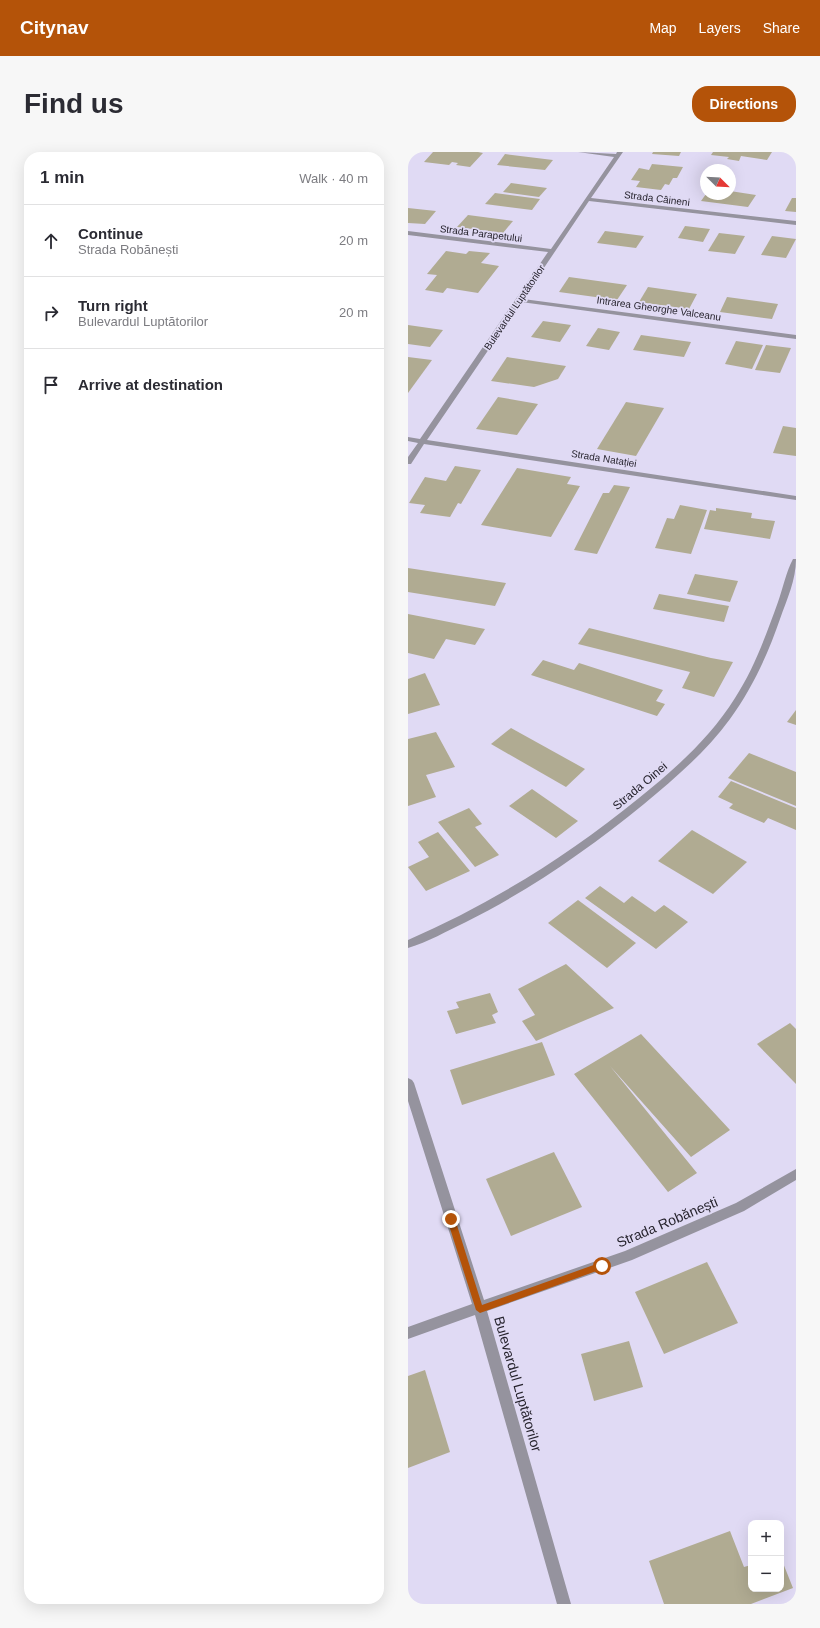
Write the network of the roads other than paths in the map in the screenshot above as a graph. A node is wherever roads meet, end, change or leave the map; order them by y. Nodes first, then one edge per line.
1 (581, 152) edge
2 (618, 154) edge
3 (587, 198) junction
4 (796, 223) edge
5 (408, 233) edge
6 (552, 251) junction
7 (519, 300) junction
8 (796, 337) edge
9 (408, 439) edge
10 (422, 441) junction
11 (408, 462) edge
12 (796, 498) edge
13 (796, 561) edge
14 (408, 944) edge
15 (408, 1083) edge
16 (796, 1174) edge
17 (480, 1310) junction
18 (408, 1333) edge
19 (564, 1604) edge

1 - 2 street
2 - 3 street, Bulevardul Luptătorilor
3 - 4 street, Strada Câineni
3 - 6 street, Bulevardul Luptătorilor
5 - 6 street, Strada Parapetului
6 - 7 street, Bulevardul Luptătorilor
7 - 8 street, Intrarea Gheorghe Valceanu
7 - 10 street, Bulevardul Luptătorilor
9 - 10 street, Strada Natației
10 - 11 street, Bulevardul Luptătorilor
10 - 12 street, Strada Natației
13 - 14 street, Strada Oinei
15 - 17 street, Bulevardul Luptătorilor
16 - 17 street, Strada Robănești
17 - 18 street, Strada Robănești
17 - 19 street, Bulevardul Luptătorilor

